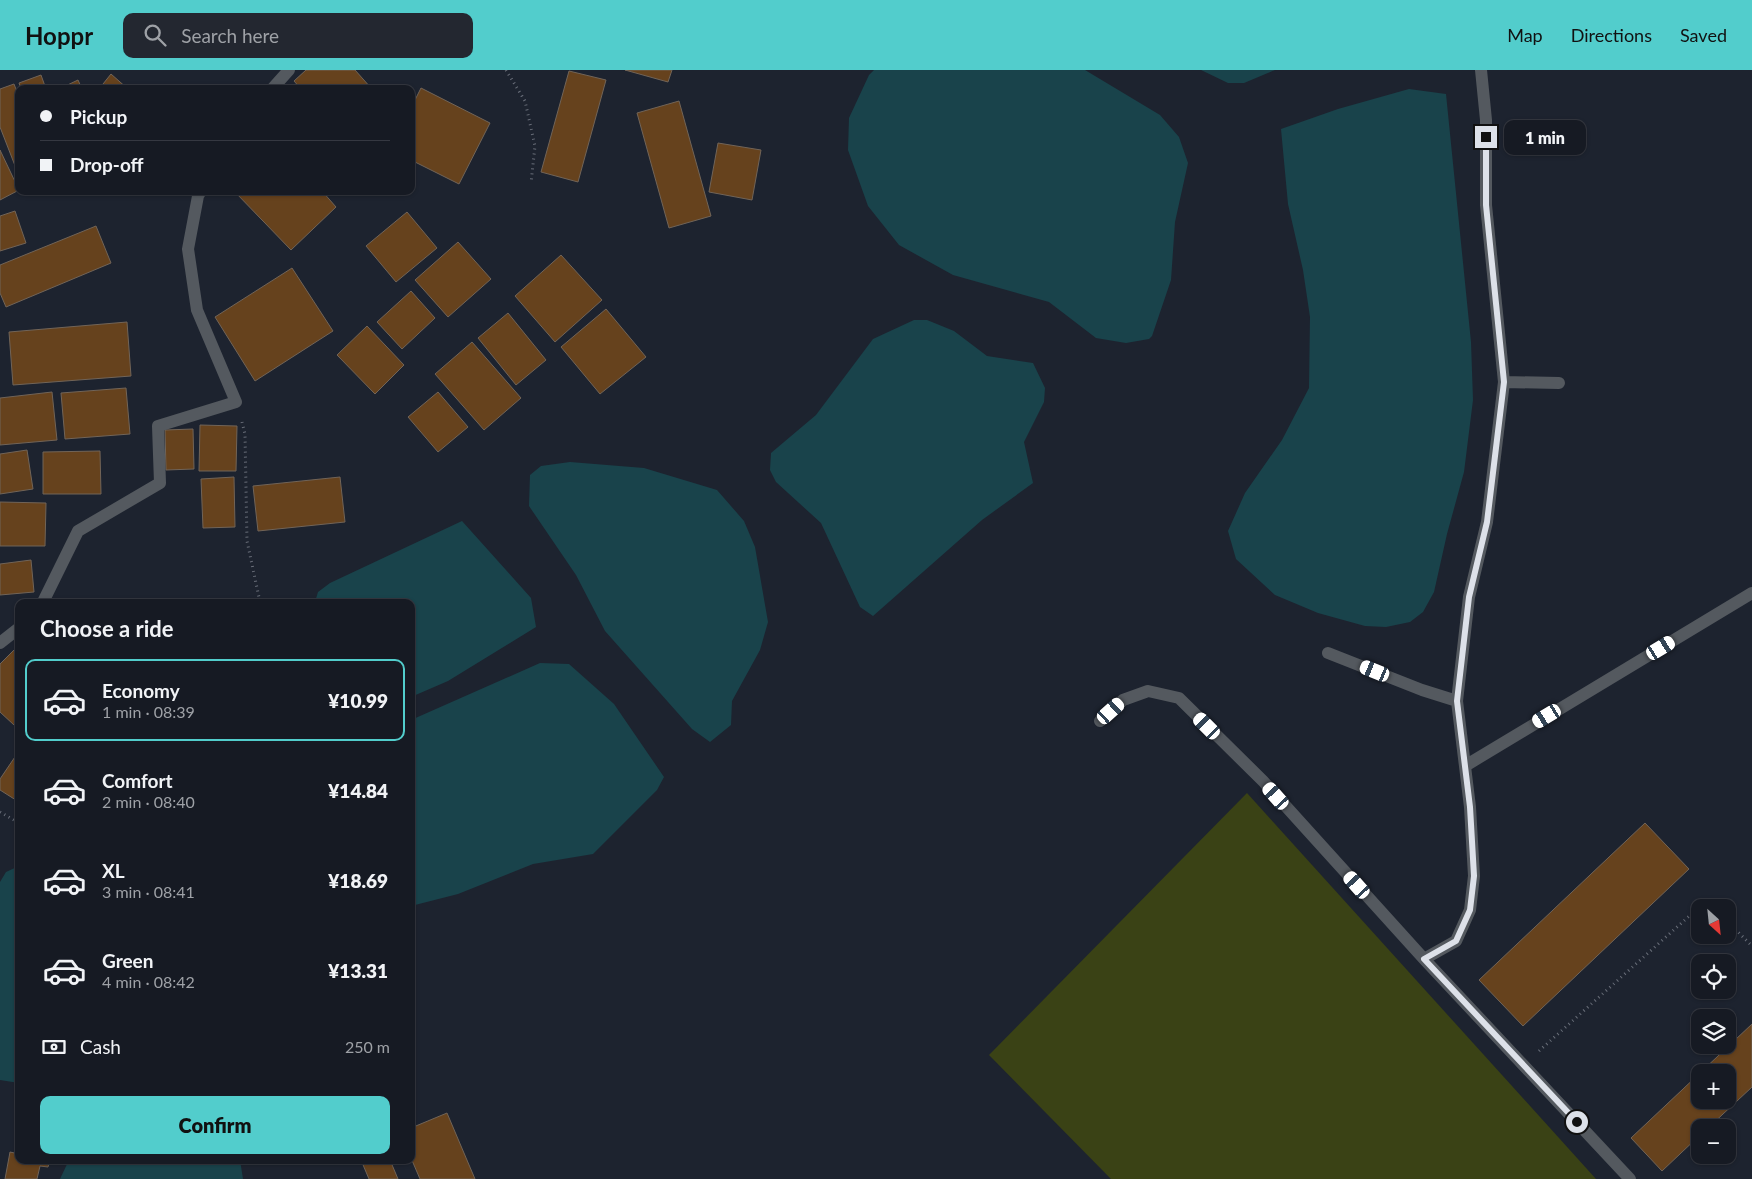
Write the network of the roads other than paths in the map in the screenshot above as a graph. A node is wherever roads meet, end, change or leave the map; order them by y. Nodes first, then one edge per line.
1 (289, 70) edge
2 (1481, 70) edge
3 (276, 85) edge
4 (199, 195) edge
5 (1504, 382) junction
6 (1559, 383) dead end
7 (1752, 593) edge
8 (44, 599) edge
9 (15, 631) edge
10 (0, 643) edge
11 (1328, 653) dead end
12 (1457, 701) junction
13 (1100, 721) dead end
14 (1465, 766) junction
15 (1424, 959) junction
16 (1630, 1179) edge

1 - 3 street
2 - 5 street
4 - 8 street
5 - 6 street
5 - 12 street
7 - 14 street
9 - 10 street
11 - 12 street
12 - 14 street
13 - 15 street
14 - 15 street
15 - 16 street

